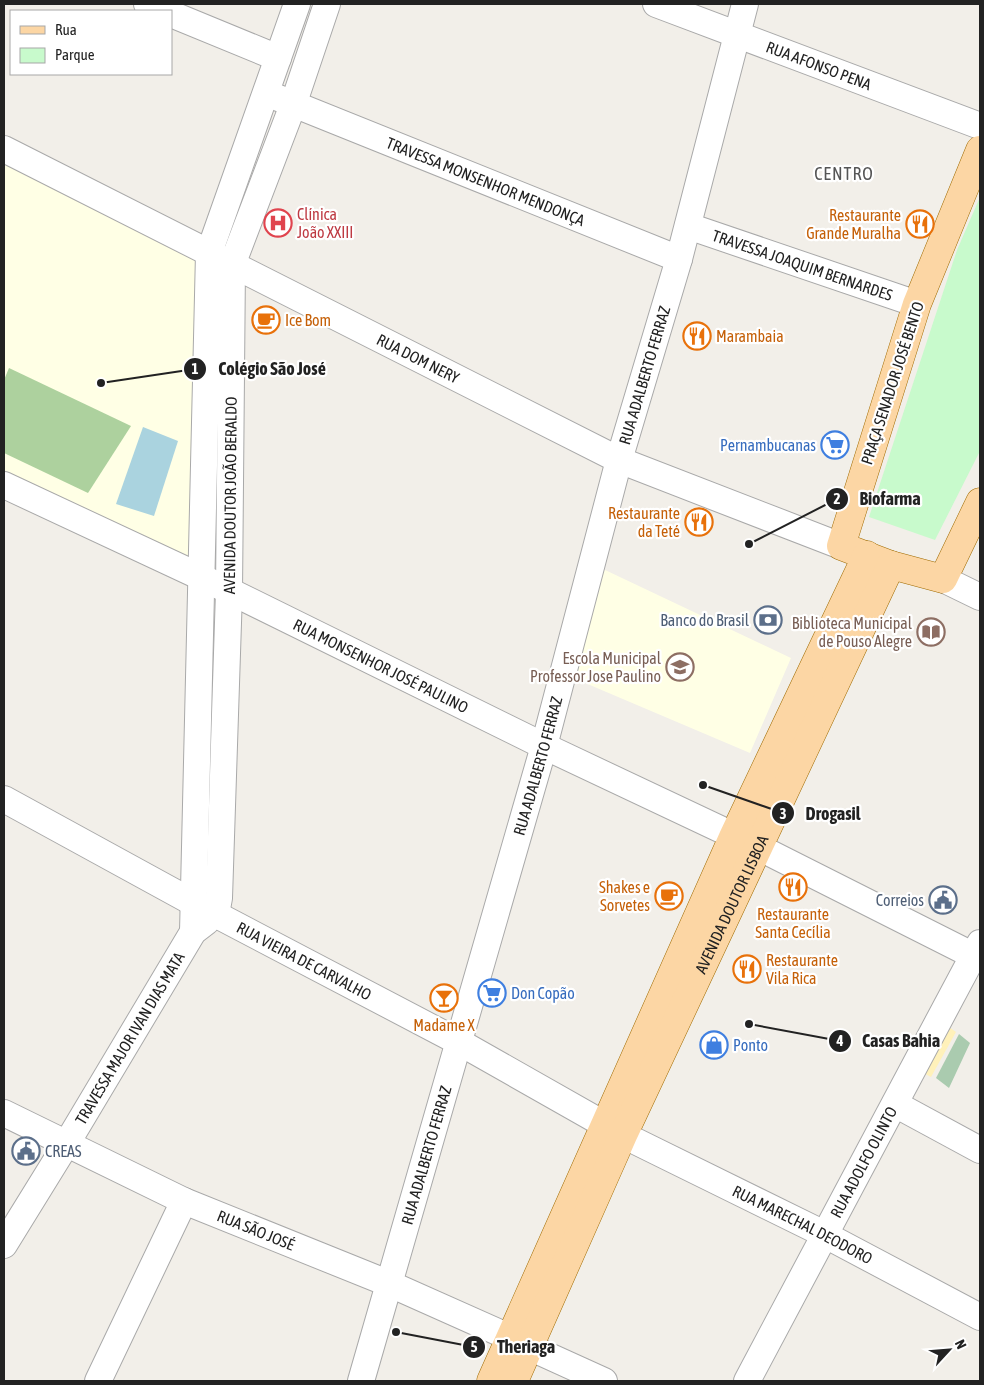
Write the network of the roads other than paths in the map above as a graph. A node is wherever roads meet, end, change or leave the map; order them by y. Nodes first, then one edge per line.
1 (147, 4) edge
2 (297, 4) edge
3 (327, 4) edge
4 (656, 4) edge
5 (745, 4) edge
6 (162, 10) edge
7 (172, 14) edge
8 (738, 33) junction
9 (278, 58) junction
10 (265, 93) junction
11 (293, 105) junction
12 (980, 126) edge
13 (4, 149) edge
14 (980, 150) edge
15 (973, 187) edge
16 (688, 226) junction
17 (209, 253) junction
18 (679, 259) junction
19 (232, 265) junction
20 (917, 304) junction
21 (618, 460) junction
22 (4, 485) edge
23 (980, 502) edge
24 (841, 546) junction
25 (879, 560) junction
26 (201, 577) junction
27 (943, 579) junction
28 (229, 592) junction
29 (980, 597) edge
30 (544, 746) junction
31 (197, 755) junction
32 (224, 756) junction
33 (4, 799) edge
34 (746, 841) junction
35 (205, 908) junction
36 (978, 953) edge
37 (459, 1042) junction
38 (894, 1104) junction
39 (4, 1113) edge
40 (614, 1130) junction
41 (67, 1143) junction
42 (980, 1150) edge
43 (184, 1201) junction
44 (825, 1235) junction
45 (4, 1244) edge
46 (390, 1284) junction
47 (980, 1317) edge
48 (520, 1343) junction
49 (98, 1381) edge
50 (361, 1381) edge
51 (491, 1381) edge
52 (514, 1381) edge
53 (604, 1381) edge
54 (747, 1381) edge

1 - 6 street
2 - 9 street, AVENIDA DOUTOR JOÃO BERALDO
3 - 11 street, AVENIDA DOUTOR JOÃO BERALDO
4 - 8 street, RUA AFONSO PENA
5 - 8 street, RUA ADALBERTO FERRAZ
7 - 9 street
8 - 12 street, RUA AFONSO PENA
8 - 16 street, RUA ADALBERTO FERRAZ
9 - 10 street, AVENIDA DOUTOR JOÃO BERALDO
10 - 11 street, TRAVESSA MONSENHOR MENDONÇA
10 - 17 street, AVENIDA DOUTOR JOÃO BERALDO
11 - 18 street, TRAVESSA MONSENHOR MENDONÇA
11 - 19 street, AVENIDA DOUTOR JOÃO BERALDO
13 - 17 street, RUA DOM NERY
14 - 15 main road, PRAÇA SENADOR JOSÉ BENTO
15 - 20 main road, PRAÇA SENADOR JOSÉ BENTO
16 - 18 street, RUA ADALBERTO FERRAZ
16 - 20 street, TRAVESSA JOAQUIM BERNARDES
17 - 19 street, RUA DOM NERY
17 - 26 street, AVENIDA DOUTOR JOÃO BERALDO
18 - 21 street, RUA ADALBERTO FERRAZ
19 - 21 street, RUA DOM NERY
19 - 28 street, AVENIDA DOUTOR JOÃO BERALDO
20 - 24 main road, PRAÇA SENADOR JOSÉ BENTO
21 - 24 street, RUA DOM NERY
21 - 30 street, RUA ADALBERTO FERRAZ
22 - 26 street, RUA MONSENHOR JOSÉ PAULINO
23 - 27 main road
24 - 25 main road
25 - 27 main road
25 - 34 main road, AVENIDA DOUTOR LISBOA
26 - 28 street, RUA MONSENHOR JOSÉ PAULINO
26 - 31 street, AVENIDA DOUTOR JOÃO BERALDO
27 - 29 street
28 - 30 street, RUA MONSENHOR JOSÉ PAULINO
28 - 32 street, AVENIDA DOUTOR JOÃO BERALDO
30 - 34 street, RUA MONSENHOR JOSÉ PAULINO
30 - 37 street, RUA ADALBERTO FERRAZ
31 - 32 street
31 - 35 street, AVENIDA DOUTOR JOÃO BERALDO
32 - 35 street, AVENIDA DOUTOR JOÃO BERALDO
33 - 35 street, RUA VIEIRA DE CARVALHO
34 - 36 street, RUA MONSENHOR JOSÉ PAULINO
34 - 40 main road, AVENIDA DOUTOR LISBOA
35 - 37 street, RUA VIEIRA DE CARVALHO
35 - 41 street, TRAVESSA MAJOR IVAN DIAS MATA
36 - 38 street, RUA ADOLFO OLINTO
37 - 40 street, RUA VIEIRA DE CARVALHO
37 - 46 street, RUA ADALBERTO FERRAZ
38 - 42 street
38 - 44 street, RUA ADOLFO OLINTO
39 - 41 street, RUA SÃO JOSÉ
40 - 44 street, RUA MARECHAL DEODORO
40 - 48 main road, AVENIDA DOUTOR LISBOA
41 - 43 street, RUA SÃO JOSÉ
41 - 45 street, TRAVESSA MAJOR IVAN DIAS MATA
43 - 46 street, RUA SÃO JOSÉ
43 - 49 street
44 - 47 street, RUA MARECHAL DEODORO
44 - 54 street, RUA ADOLFO OLINTO
46 - 48 street, RUA SÃO JOSÉ
46 - 50 street, RUA ADALBERTO FERRAZ
48 - 51 main road, AVENIDA DOUTOR LISBOA
48 - 52 main road, AVENIDA DOUTOR LISBOA
48 - 53 street, RUA SÃO JOSÉ

